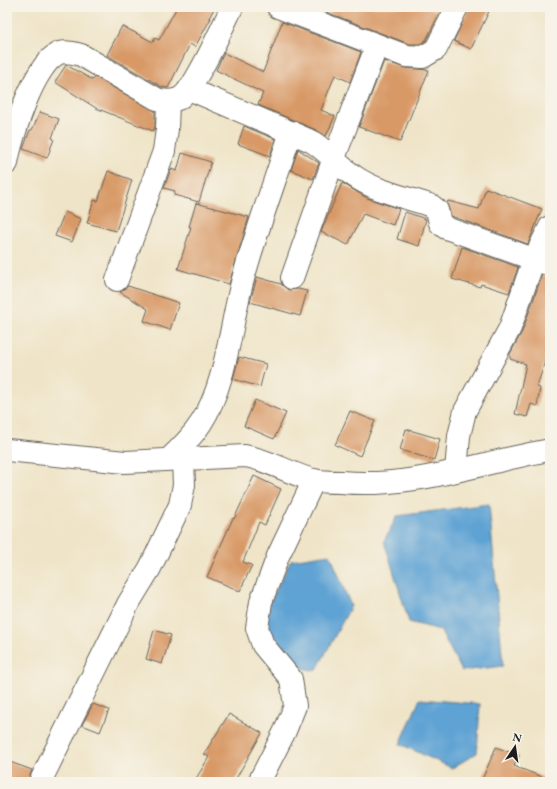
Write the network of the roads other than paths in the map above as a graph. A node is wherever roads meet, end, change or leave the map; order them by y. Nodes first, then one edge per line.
1 (232, 7) edge
2 (278, 7) edge
3 (457, 7) edge
4 (307, 12) edge
5 (377, 44) junction
6 (189, 89) junction
7 (168, 102) junction
8 (291, 132) junction
9 (334, 158) junction
10 (7, 163) edge
11 (550, 227) edge
12 (542, 262) edge
13 (292, 278) dead end
14 (117, 280) dead end
15 (7, 450) edge
16 (550, 450) edge
17 (176, 459) junction
18 (456, 471) junction
19 (314, 480) junction
20 (40, 782) edge
21 (259, 782) edge

1 - 6 street
2 - 4 street
3 - 5 street
4 - 5 street
5 - 9 street
6 - 7 street
6 - 8 street
7 - 10 street
7 - 14 street
8 - 9 street
8 - 17 street
9 - 12 street
9 - 13 street
11 - 12 street
12 - 18 street
15 - 17 street
16 - 18 street
17 - 19 street
17 - 20 street
18 - 19 street
19 - 21 street

